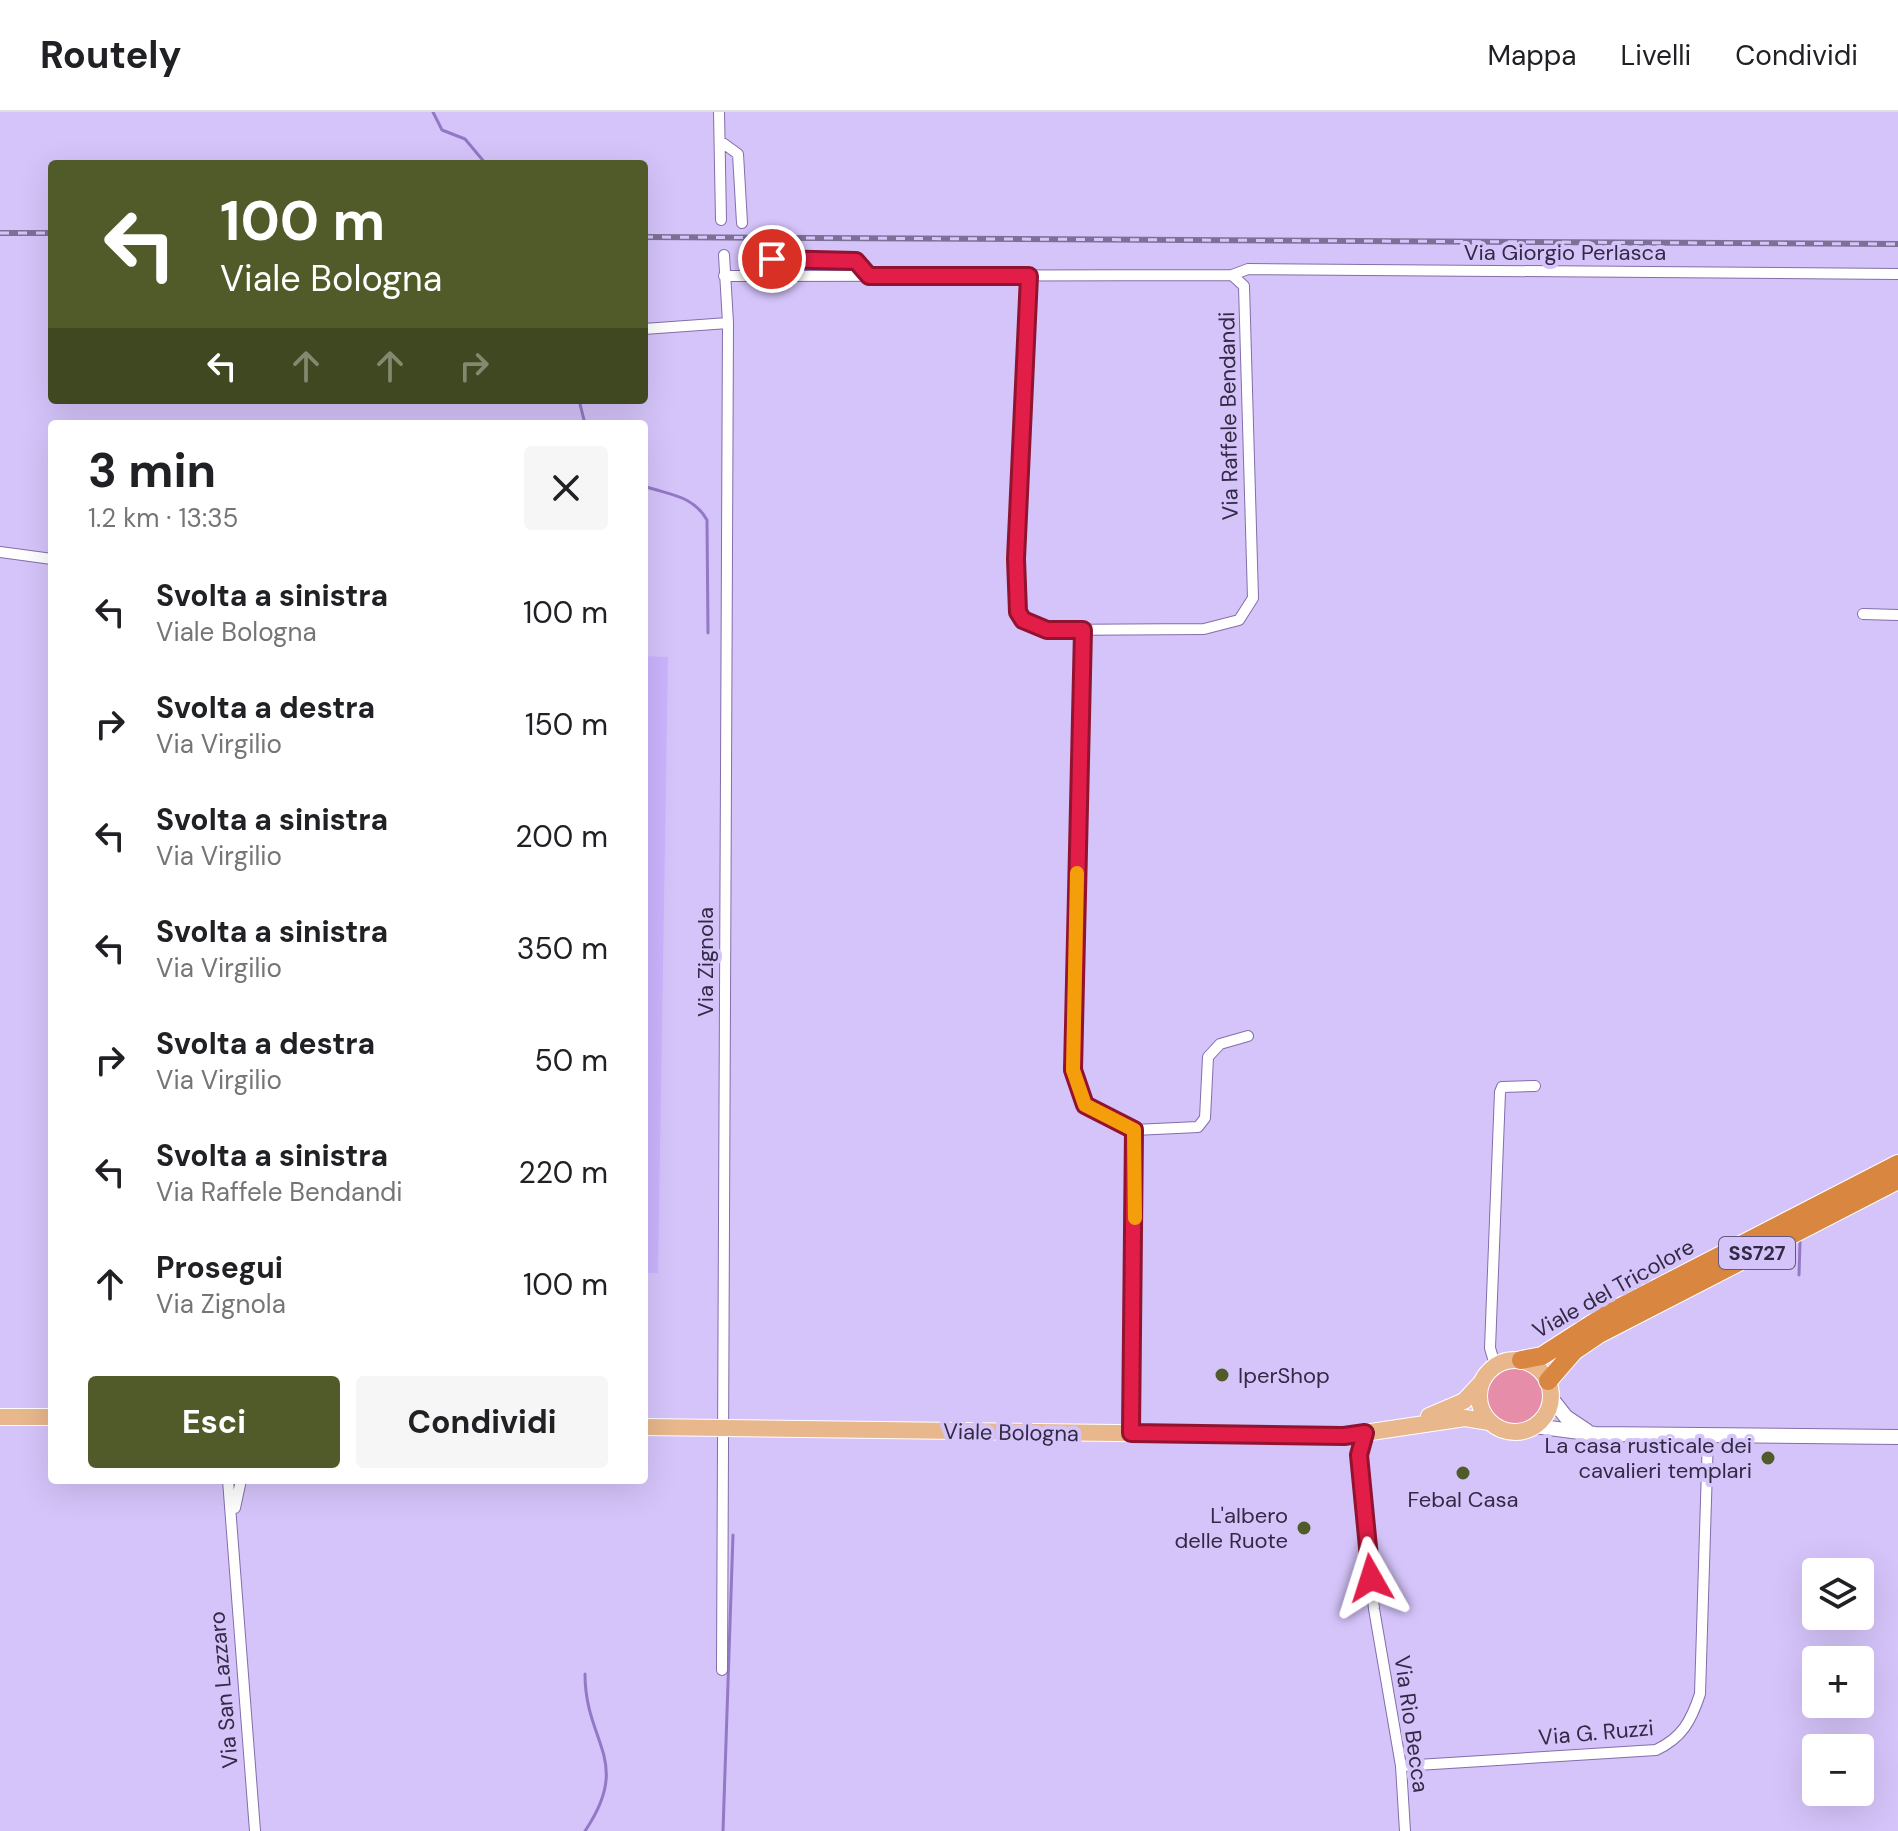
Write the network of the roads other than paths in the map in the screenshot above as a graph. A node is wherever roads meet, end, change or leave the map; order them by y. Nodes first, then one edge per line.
1 (719, 112) edge
2 (720, 141) junction
3 (721, 220) dead end
4 (742, 223) dead end
5 (724, 255) dead end
6 (744, 259) dead end
7 (1898, 274) edge
8 (1232, 275) junction
9 (724, 276) junction
10 (869, 276) junction
11 (1029, 276) junction
12 (728, 323) junction
13 (648, 329) edge
14 (0, 552) edge
15 (48, 558) edge
16 (1863, 614) dead end
17 (1898, 615) edge
18 (1083, 630) junction
19 (1248, 1036) dead end
20 (1535, 1086) dead end
21 (1134, 1130) junction
22 (1898, 1164) edge
23 (1898, 1180) edge
24 (1521, 1360) junction
25 (1495, 1365) junction
26 (1480, 1384) junction
27 (1549, 1390) junction
28 (0, 1417) edge
29 (48, 1417) edge
30 (1489, 1422) junction
31 (1534, 1426) junction
32 (648, 1427) edge
33 (722, 1428) junction
34 (1372, 1432) junction
35 (1131, 1433) junction
36 (1595, 1434) junction
37 (1708, 1436) junction
38 (1898, 1437) edge
39 (228, 1484) edge
40 (240, 1484) edge
41 (232, 1546) junction
42 (722, 1670) dead end
43 (1401, 1766) junction
44 (255, 1831) edge
45 (1405, 1831) edge

1 - 2 street
2 - 3 street
2 - 4 street
5 - 9 street, Via Zignola
6 - 10 street
7 - 8 street, Via Giorgio Perlasca
8 - 11 street
8 - 18 street, Via Raffele Bendandi
9 - 10 street
9 - 12 street, Via Zignola
10 - 11 street
11 - 18 street, Via Raffele Bendandi
12 - 13 street
12 - 33 street, Via Zignola
14 - 15 street
16 - 17 street
18 - 21 street
19 - 21 street
20 - 25 street
21 - 35 street
22 - 24 highway, Viale del Tricolore / SS727
23 - 27 highway, Viale del Tricolore / SS727
24 - 25 main road
24 - 27 main road
25 - 26 main road
26 - 30 main road
26 - 34 main road
27 - 31 main road
27 - 36 main road
28 - 29 main road
30 - 31 main road
30 - 34 main road
31 - 36 main road
32 - 33 main road, Viale Bologna
33 - 35 main road, Viale Bologna
33 - 42 street, Via Zignola
34 - 35 main road, Viale Bologna
34 - 43 street, Via Rio Becca
36 - 37 main road
37 - 38 main road
37 - 43 street, Via G. Ruzzi
39 - 41 street, Via San Lazzaro
40 - 41 street, Via San Lazzaro
41 - 44 street, Via San Lazzaro
43 - 45 street, Via Rio Becca

